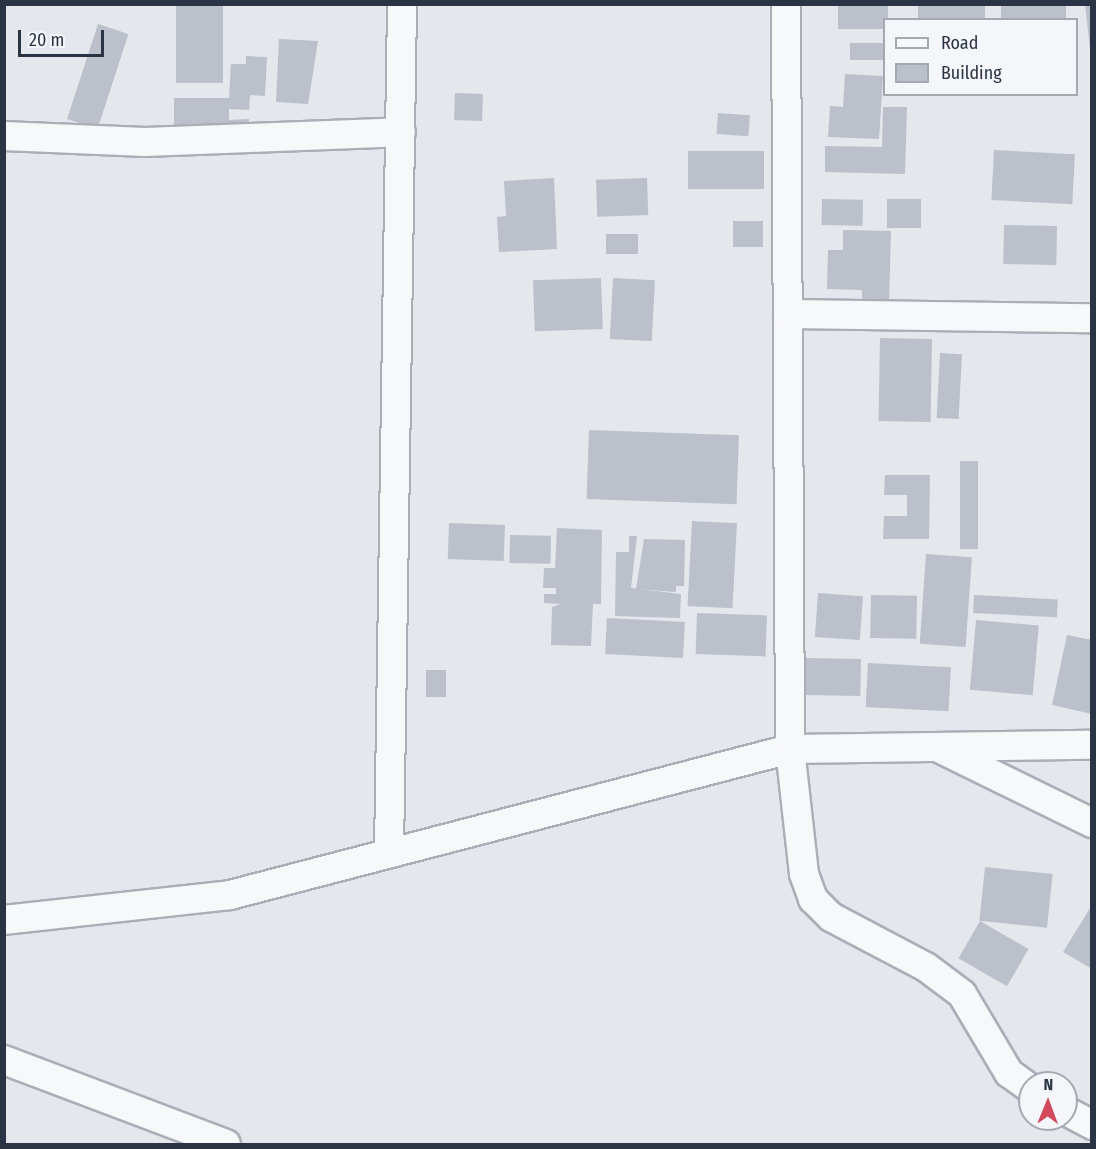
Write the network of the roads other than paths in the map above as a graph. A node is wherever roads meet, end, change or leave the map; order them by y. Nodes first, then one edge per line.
1 (402, 4) edge
2 (786, 4) edge
3 (401, 132) junction
4 (4, 136) edge
5 (788, 314) junction
6 (1092, 318) edge
7 (1092, 745) edge
8 (937, 746) junction
9 (790, 749) junction
10 (1092, 823) edge
11 (389, 852) junction
12 (4, 920) edge
13 (4, 1060) edge
14 (1018, 1079) edge
15 (1078, 1117) edge
16 (1092, 1125) edge
17 (226, 1144) edge

1 - 3 street
2 - 5 street
3 - 4 street
3 - 11 street
5 - 6 street
5 - 9 street
7 - 8 street
8 - 9 street
8 - 10 street
9 - 11 street
9 - 14 street
11 - 12 street
13 - 17 street
15 - 16 street

